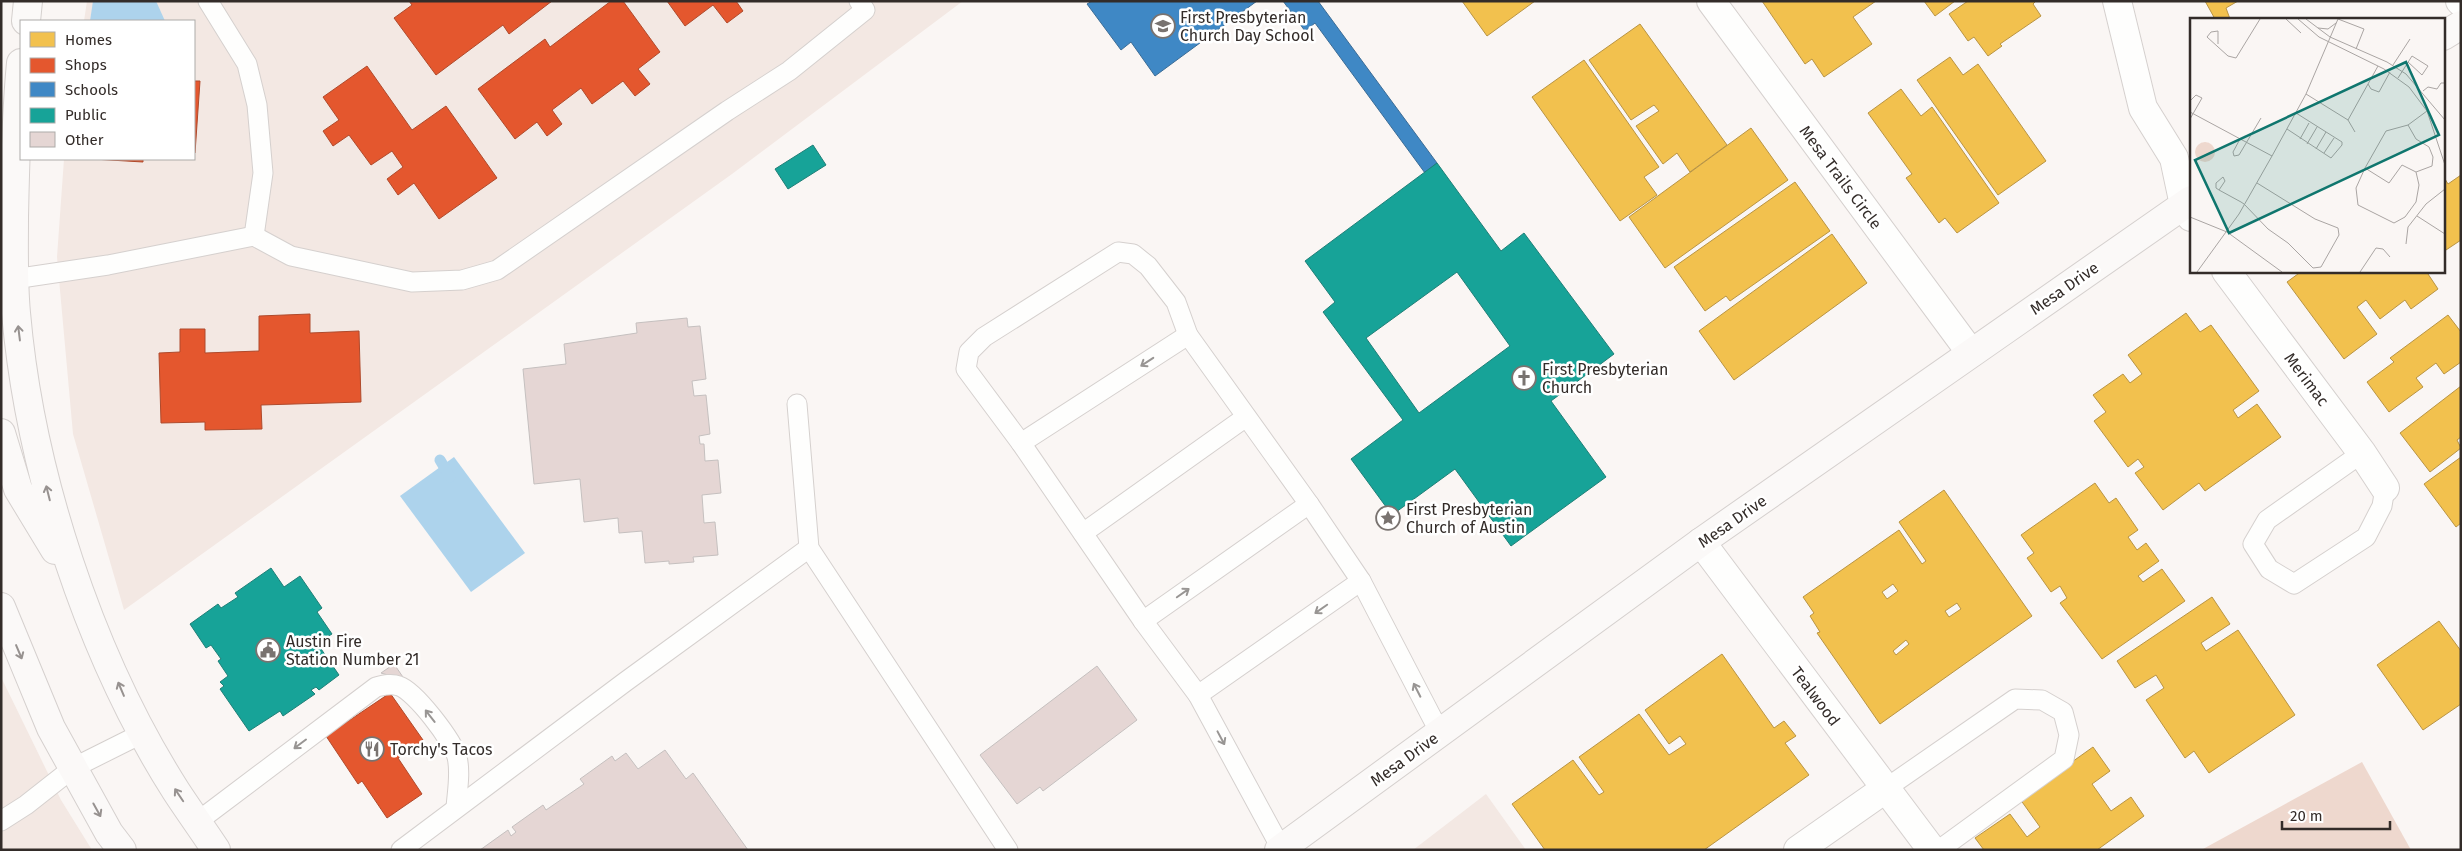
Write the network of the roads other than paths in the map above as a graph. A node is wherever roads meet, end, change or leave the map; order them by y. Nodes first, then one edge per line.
1 (28, 1) edge
2 (208, 1) edge
3 (1711, 1) edge
4 (2117, 1) edge
5 (867, 4) edge
6 (26, 20) edge
7 (2461, 25) edge
8 (2444, 35) edge
9 (20, 75) edge
10 (15, 134) junction
11 (1, 160) edge
12 (2189, 207) edge
13 (254, 236) junction
14 (2227, 272) edge
15 (8, 278) edge
16 (1188, 335) junction
17 (1971, 353) junction
18 (797, 404) dead end
19 (1246, 417) junction
20 (1, 433) edge
21 (1021, 443) junction
22 (2362, 453) junction
23 (2385, 488) joint
24 (1309, 504) junction
25 (1083, 533) junction
26 (1701, 542) junction
27 (809, 548) junction
28 (1361, 581) junction
29 (79, 589) junction
30 (1, 606) edge
31 (1143, 621) junction
32 (1198, 695) junction
33 (143, 733) junction
34 (1440, 733) junction
35 (74, 768) junction
36 (1885, 789) junction
37 (456, 808) junction
38 (1, 821) edge
39 (197, 822) junction
40 (1280, 849) edge
41 (122, 850) edge
42 (216, 850) edge
43 (401, 850) edge
44 (1008, 850) edge
45 (1798, 850) edge
46 (1932, 850) edge
47 (1939, 850) edge

1 - 6 main road
2 - 13 lane
3 - 17 street, Mesa Trails Circle
4 - 12 street
5 - 13 lane
7 - 8 main road
9 - 10 main road
10 - 11 main road
10 - 15 main road
12 - 17 main road, Mesa Drive
13 - 15 lane
14 - 22 street, Merimac
29 -> 15 main road
16 - 19 lane
16 -> 21 lane
16 - 21 lane
17 - 26 main road, Mesa Drive
18 - 27 lane
19 - 24 lane
19 - 25 lane
20 - 29 main road
21 - 25 lane
22 - 23 street, Merimac
22 - 23 lane
24 - 28 lane
31 -> 24 lane
25 - 31 lane
26 - 34 main road, Mesa Drive
26 - 36 street, Tealwood
27 - 37 lane
27 - 44 lane
28 -> 32 lane
34 -> 28 lane
33 -> 29 main road
30 -> 35 main road
31 - 32 lane
32 -> 40 lane
33 - 35 lane
39 -> 33 main road
34 - 40 main road, Mesa Drive
35 - 38 lane
35 -> 41 main road
36 - 45 street
36 - 46 street, Tealwood
36 - 47 lane
37 -> 39 lane
37 - 43 lane
39 - 42 main road

